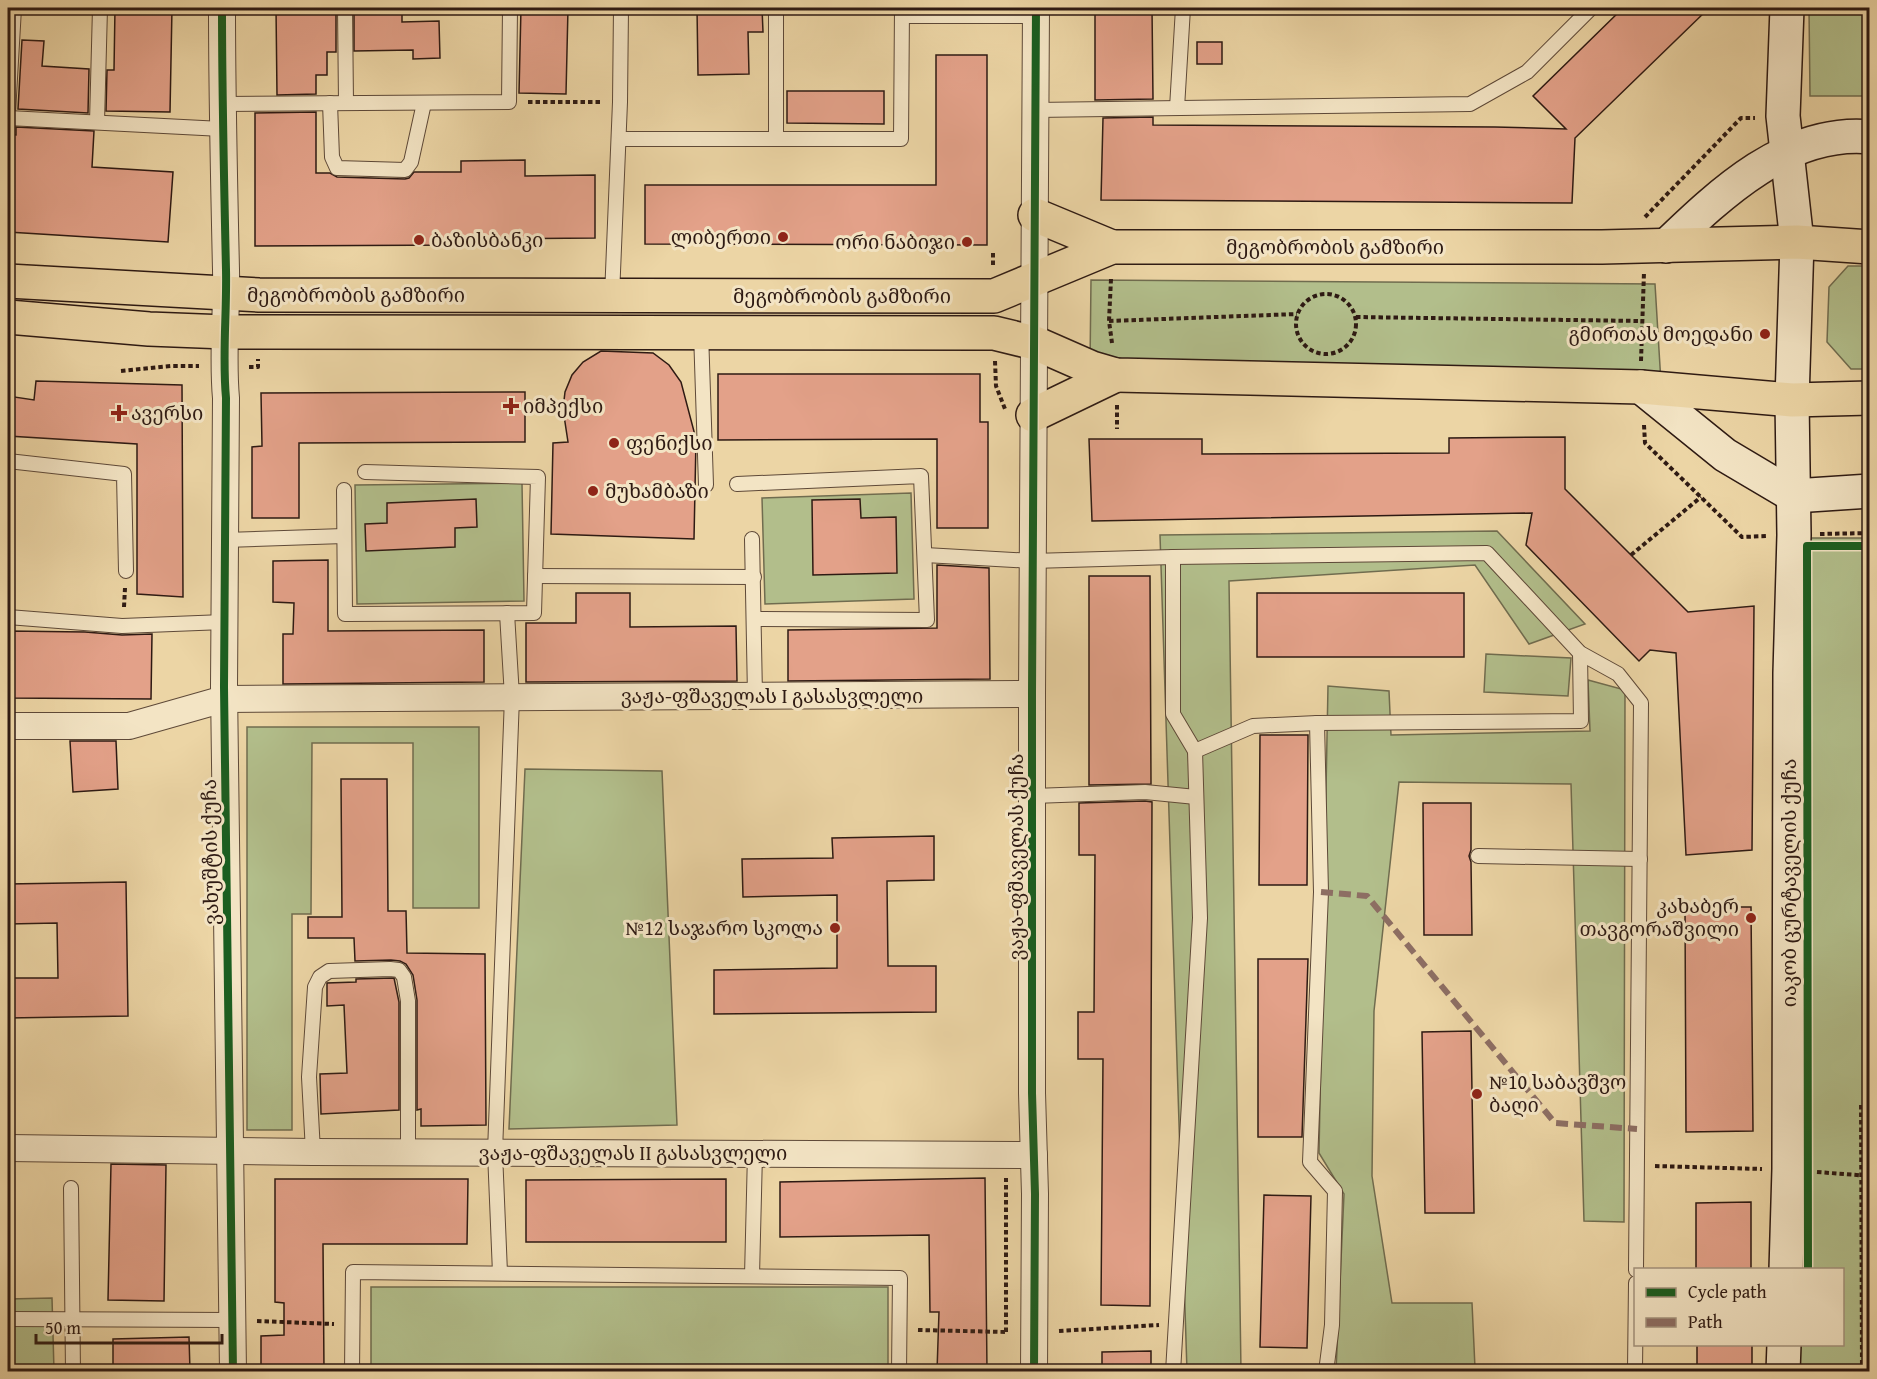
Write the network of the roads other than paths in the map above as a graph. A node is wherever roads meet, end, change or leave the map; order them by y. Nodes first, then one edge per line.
1 (14, 8) edge
2 (100, 8) edge
3 (222, 8) edge
4 (345, 8) edge
5 (510, 8) edge
6 (621, 8) edge
7 (776, 8) edge
8 (1183, 8) edge
9 (1591, 8) edge
10 (1786, 8) edge
11 (902, 12) edge
12 (1036, 12) edge
13 (330, 103) junction
14 (346, 103) junction
15 (424, 103) junction
16 (1177, 108) junction
17 (1035, 110) junction
18 (8, 113) edge
19 (222, 116) junction
20 (8, 118) edge
21 (97, 122) junction
22 (1869, 137) edge
23 (619, 139) junction
24 (776, 139) junction
25 (1786, 151) junction
26 (1035, 215) junction
27 (1797, 242) junction
28 (1655, 246) junction
29 (1112, 247) junction
30 (1869, 247) edge
31 (1035, 279) junction
32 (8, 281) edge
33 (226, 295) junction
34 (612, 296) junction
35 (8, 317) edge
36 (226, 332) junction
37 (701, 332) junction
38 (1035, 343) junction
39 (1116, 375) junction
40 (1641, 387) junction
41 (1869, 398) edge
42 (1792, 400) junction
43 (1034, 415) junction
44 (8, 461) edge
45 (365, 472) dead end
46 (737, 484) dead end
47 (706, 485) dead end
48 (344, 490) dead end
49 (1869, 491) edge
50 (1794, 496) junction
51 (344, 536) junction
52 (752, 539) dead end
53 (225, 540) junction
54 (925, 555) junction
55 (1173, 557) junction
56 (1032, 561) junction
57 (126, 571) road end
58 (535, 576) junction
59 (754, 577) junction
60 (507, 613) junction
61 (8, 617) edge
62 (755, 619) junction
63 (224, 622) junction
64 (1580, 653) junction
65 (1032, 694) junction
66 (755, 696) junction
67 (512, 697) junction
68 (224, 699) junction
69 (1317, 723) junction
70 (8, 726) edge
71 (1195, 751) junction
72 (1033, 796) junction
73 (1196, 798) junction
74 (1478, 856) dead end
75 (1640, 859) junction
76 (8, 1148) edge
77 (231, 1151) junction
78 (313, 1152) junction
79 (408, 1152) junction
80 (495, 1152) junction
81 (755, 1153) junction
82 (1034, 1155) junction
83 (71, 1188) dead end
84 (1636, 1268) edge
85 (1786, 1268) edge
86 (500, 1273) junction
87 (752, 1276) junction
88 (8, 1319) edge
89 (73, 1319) junction
90 (232, 1320) junction
91 (1635, 1346) edge
92 (1784, 1346) edge
93 (73, 1371) edge
94 (233, 1371) edge
95 (352, 1371) edge
96 (899, 1371) edge
97 (1034, 1371) edge
98 (1173, 1371) edge
99 (1326, 1371) edge
100 (1633, 1371) edge
101 (1783, 1371) edge

1 - 18 lane
2 - 21 lane
3 - 19 street, ვახუშტის ქუჩა
4 - 14 lane
5 - 15 lane
6 - 23 lane
7 - 24 lane
8 - 16 lane
9 - 16 lane
10 - 25 main road
11 - 12 lane
11 - 24 lane
12 - 17 street, ვაჟა-ფშაველას ქუჩა
13 - 14 lane
13 - 15 lane
13 - 19 lane
14 - 15 lane
16 - 17 lane
17 - 26 street, ვაჟა-ფშაველას ქუჩა
19 - 21 lane
19 - 33 street, ვახუშტის ქუჩა
20 - 21 lane
22 - 25 main road
23 - 24 lane
23 - 34 lane
25 - 27 main road
25 - 28 main road
26 - 29 main road
26 - 31 street, ვაჟა-ფშაველას ქუჩა
27 - 28 main road
27 - 30 main road
27 - 42 main road
28 - 29 main road, მეგობრობის გამზირი
29 - 31 main road, მეგობრობის გამზირი
31 - 34 main road, მეგობრობის გამზირი
31 - 38 street, ვაჟა-ფშაველას ქუჩა
32 - 33 main road, მეგობრობის გამზირი
33 - 34 main road, მეგობრობის გამზირი
33 - 36 street, ვახუშტის ქუჩა
35 - 36 main road, მეგობრობის გამზირი
36 - 37 main road, მეგობრობის გამზირი
36 - 53 street, ვახუშტის ქუჩა
37 - 38 main road, მეგობრობის გამზირი
37 - 47 lane
38 - 39 main road, მეგობრობის გამზირი
38 - 43 street, ვაჟა-ფშაველას ქუჩა
39 - 40 main road, მეგობრობის გამზირი
39 - 43 main road
40 - 42 main road
40 - 50 main road
41 - 42 main road
42 - 50 main road
43 - 56 street, ვაჟა-ფშაველას ქუჩა
44 - 57 lane
45 - 58 lane
46 - 54 lane
48 - 51 lane
49 - 50 main road
50 - 85 main road, იაკობ ცურტაველის ქუჩა
51 - 53 lane
51 - 60 lane
52 - 59 lane
53 - 63 street, ვახუშტის ქუჩა
54 - 56 lane
54 - 62 lane
55 - 56 lane
55 - 64 lane
55 - 71 lane
56 - 65 street, ვაჟა-ფშაველას ქუჩა
58 - 59 lane
58 - 60 lane
59 - 62 lane
60 - 67 lane
61 - 63 lane
62 - 66 lane
63 - 68 street, ვახუშტის ქუჩა
64 - 69 lane
64 - 75 lane
65 - 66 street, ვაჟა-ფშაველას I გასასვლელი
65 - 72 street, ვაჟა-ფშაველას ქუჩა
66 - 67 street, ვაჟა-ფშაველას I გასასვლელი
67 - 68 street, ვაჟა-ფშაველას I გასასვლელი
67 - 80 lane
68 - 70 street, ვაჟა-ფშაველას I გასასვლელი
68 - 77 street, ვახუშტის ქუჩა
69 - 71 lane
69 - 99 lane
71 - 73 lane
72 - 73 lane
72 - 82 street, ვაჟა-ფშაველას ქუჩა
73 - 98 lane
74 - 75 lane
75 - 84 lane
76 - 77 street, ვაჟა-ფშაველას II გასასვლელი
77 - 78 street, ვაჟა-ფშაველას II გასასვლელი
77 - 90 street, ვახუშტის ქუჩა
78 - 79 street, ვაჟა-ფშაველას II გასასვლელი
78 - 79 lane
79 - 80 street, ვაჟა-ფშაველას II გასასვლელი
80 - 81 street, ვაჟა-ფშაველას II გასასვლელი
80 - 86 lane
81 - 82 street, ვაჟა-ფშაველას II გასასვლელი
81 - 87 lane
82 - 97 street, ვაჟა-ფშაველას ქუჩა
83 - 89 lane
86 - 87 lane
86 - 95 lane
87 - 96 lane
88 - 89 lane
89 - 90 lane
89 - 93 lane
90 - 94 street, ვახუშტის ქუჩა
91 - 100 lane
92 - 101 main road

